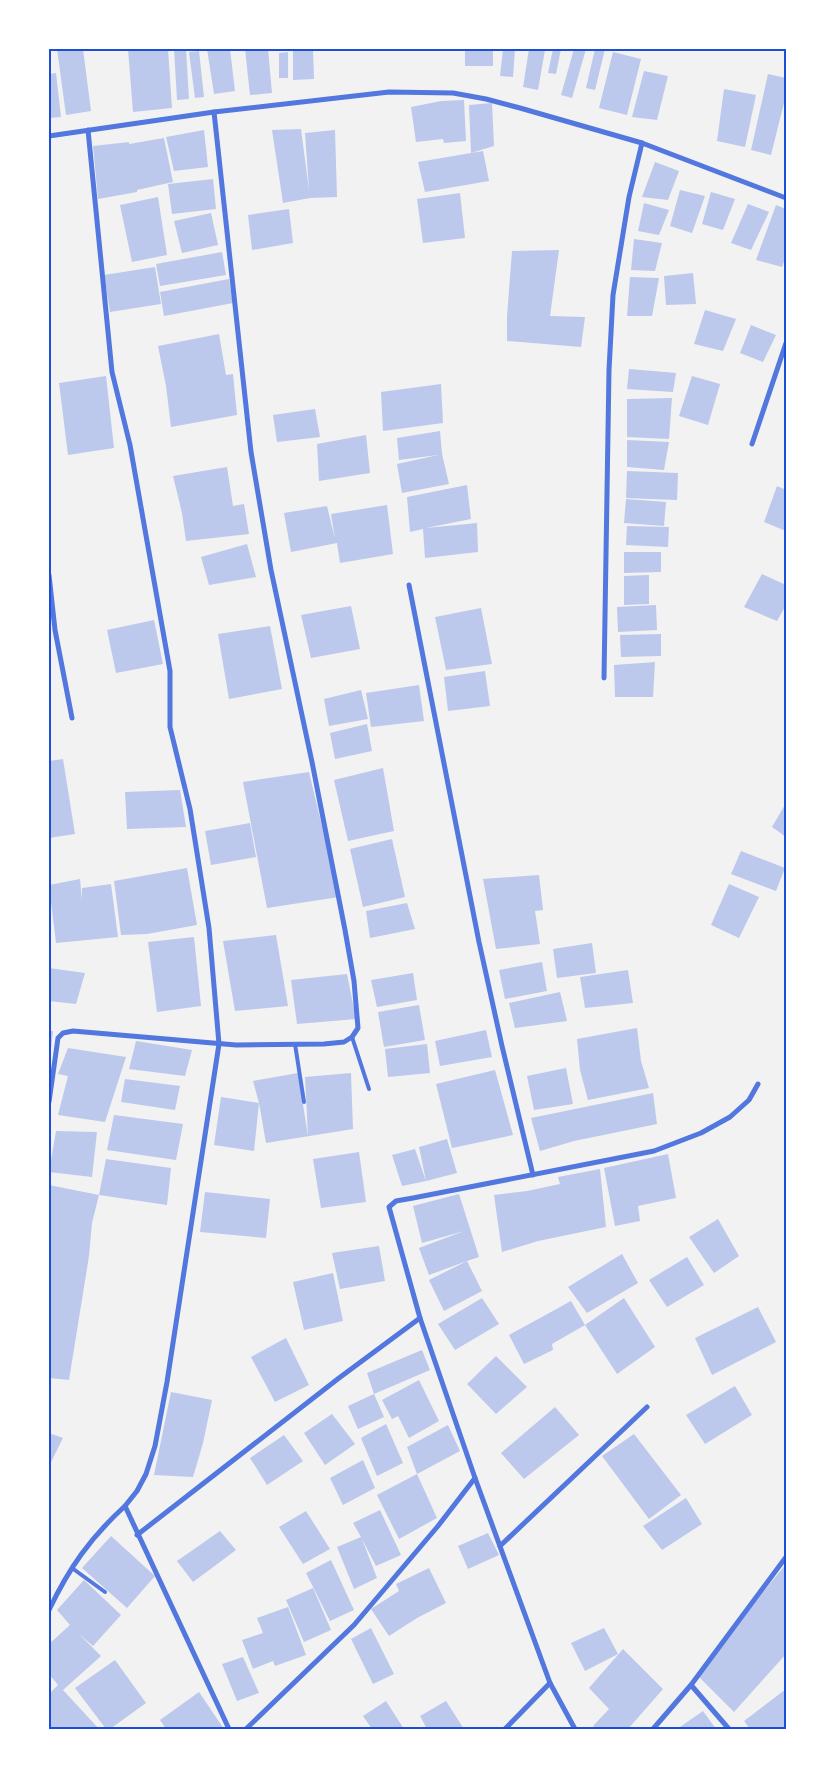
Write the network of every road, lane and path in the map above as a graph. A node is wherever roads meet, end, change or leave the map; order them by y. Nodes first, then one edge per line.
1 (214, 112) junction
2 (88, 130) junction
3 (49, 136) edge
4 (642, 143) junction
5 (786, 198) edge
6 (786, 343) edge
7 (752, 444) dead end
8 (49, 576) edge
9 (409, 584) dead end
10 (604, 678) dead end
11 (72, 718) dead end
12 (352, 1038) junction
13 (219, 1044) junction
14 (295, 1044) junction
15 (758, 1084) dead end
16 (369, 1089) dead end
17 (49, 1102) edge
18 (304, 1102) dead end
19 (533, 1175) junction
20 (420, 1318) junction
21 (647, 1407) dead end
22 (475, 1478) junction
23 (125, 1506) junction
24 (137, 1535) junction
25 (500, 1546) junction
26 (786, 1557) edge
27 (72, 1568) junction
28 (106, 1592) dead end
29 (49, 1610) edge
30 (550, 1683) junction
31 (691, 1684) junction
32 (229, 1729) edge
33 (246, 1729) edge
34 (505, 1729) edge
35 (575, 1729) edge
36 (653, 1729) edge
37 (729, 1729) edge

1 - 2 street
1 - 4 street
1 - 12 street
2 - 3 street
2 - 13 street
4 - 5 street
4 - 10 street
6 - 7 street
8 - 11 street
9 - 19 street
12 - 14 street
12 - 16 lane
13 - 14 street
13 - 17 street
13 - 23 street
14 - 18 lane
15 - 19 street
19 - 20 street
20 - 22 street
20 - 24 street
21 - 25 street
22 - 25 street
22 - 33 street
23 - 24 street
23 - 27 street
24 - 32 street
25 - 30 street
26 - 31 street
27 - 28 lane
27 - 29 street
30 - 34 street
30 - 35 street
31 - 36 street
31 - 37 street

